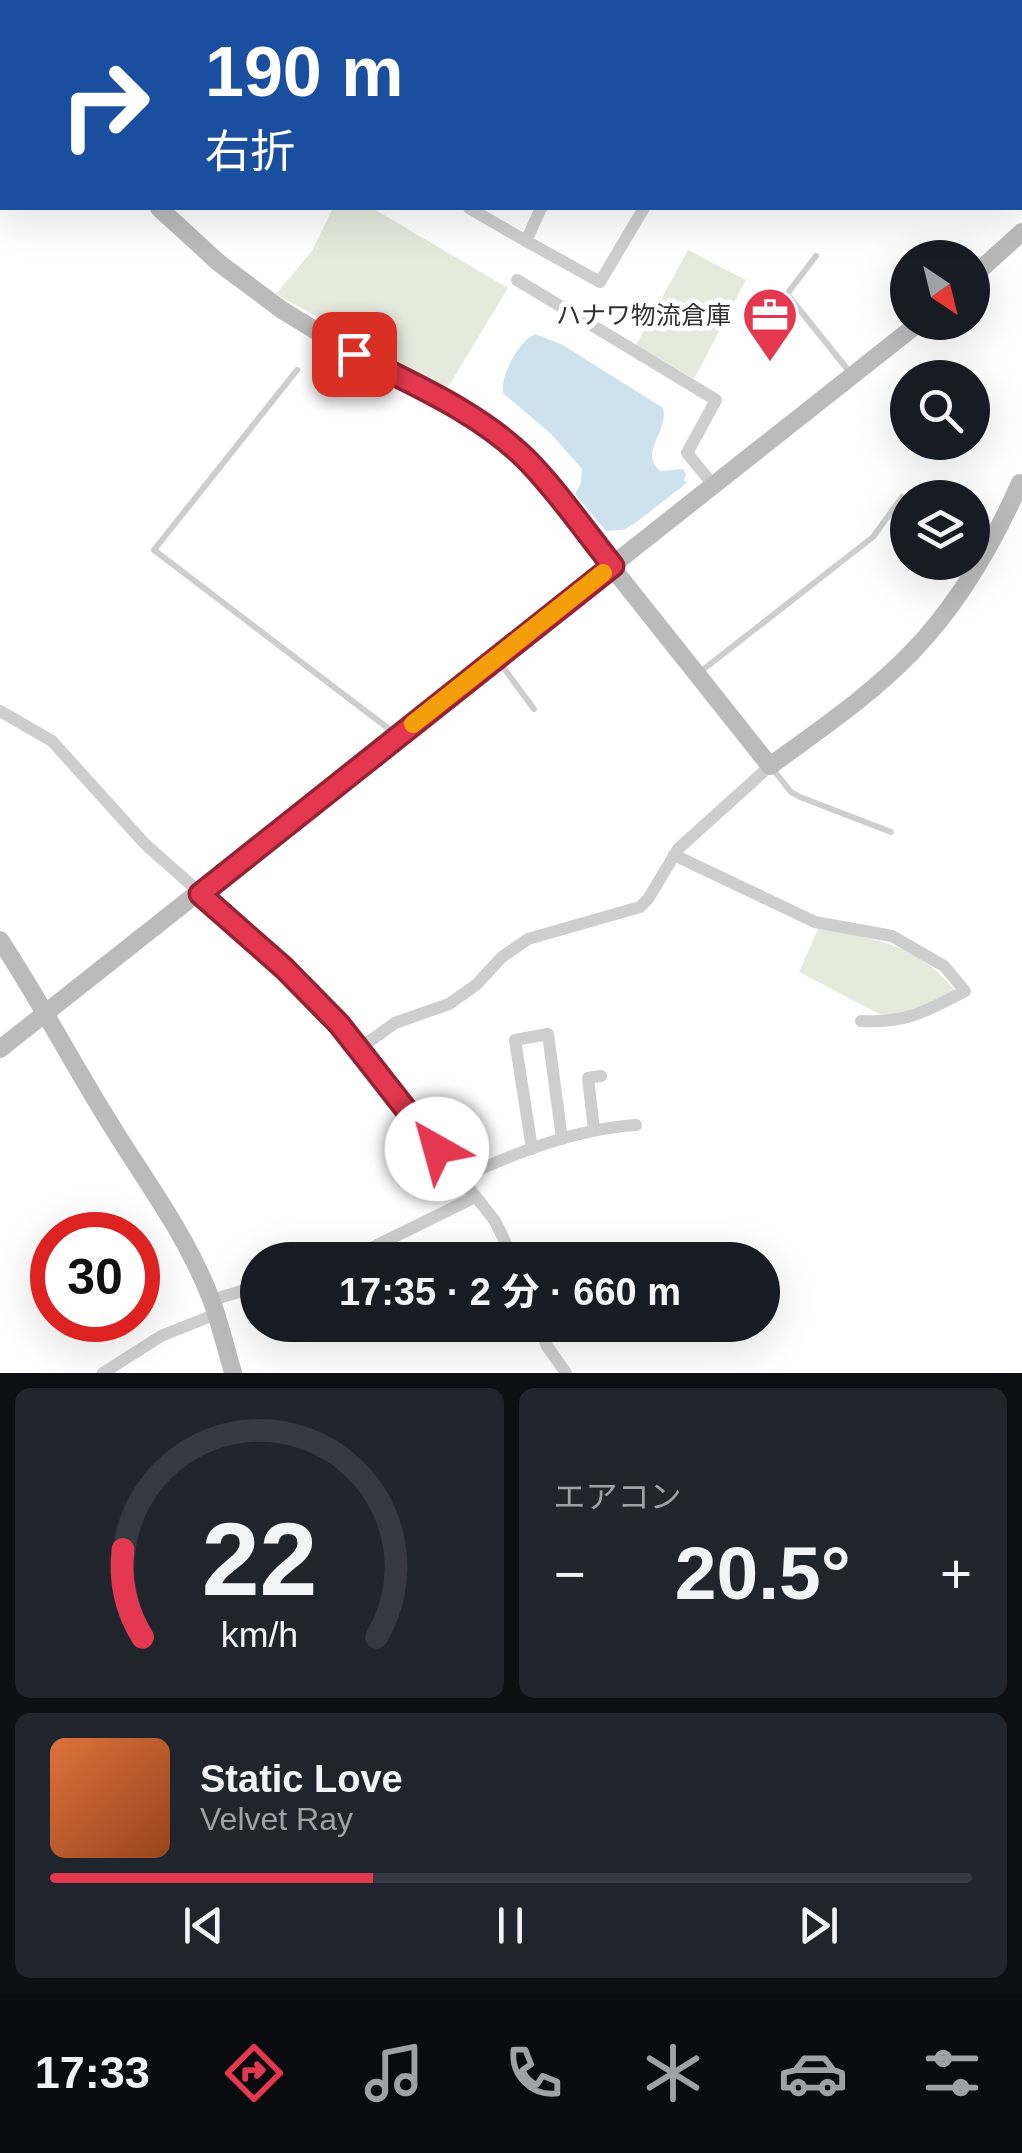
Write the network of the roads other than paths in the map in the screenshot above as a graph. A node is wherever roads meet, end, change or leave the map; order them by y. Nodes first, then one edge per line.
1 (161, 210) edge
2 (473, 210) edge
3 (540, 210) edge
4 (643, 210) edge
5 (1022, 232) edge
6 (526, 241) junction
7 (816, 256) dead end
8 (990, 261) edge
9 (517, 280) dead end
10 (898, 340) edge
11 (297, 370) dead end
12 (853, 376) junction
13 (1021, 483) edge
14 (714, 486) junction
15 (890, 513) edge
16 (613, 566) junction
17 (496, 658) junction
18 (698, 674) junction
19 (534, 708) dead end
20 (0, 711) edge
21 (398, 736) junction
22 (770, 766) junction
23 (891, 832) dead end
24 (674, 855) junction
25 (200, 894) junction
26 (0, 940) edge
27 (48, 1013) junction
28 (861, 1021) dead end
29 (360, 1048) junction
30 (0, 1049) edge
31 (601, 1076) dead end
32 (636, 1125) dead end
33 (594, 1130) junction
34 (562, 1139) junction
35 (532, 1149) junction
36 (460, 1178) junction
37 (475, 1197) junction
38 (384, 1242) edge
39 (505, 1242) edge
40 (240, 1295) edge
41 (214, 1307) junction
42 (545, 1342) edge
43 (103, 1373) edge
44 (233, 1373) edge
45 (566, 1373) edge

1 - 16 street
2 - 6 street
3 - 6 street
4 - 6 street
5 - 8 street
7 - 12 lane
9 - 14 street
10 - 12 street
11 - 21 lane
12 - 14 street
13 - 22 street
14 - 16 street
15 - 18 lane
16 - 17 street
16 - 18 street
17 - 19 lane
17 - 21 street
18 - 22 street
20 - 25 street
21 - 25 street
22 - 23 lane
22 - 24 street
24 - 28 street
24 - 29 street
25 - 27 street
25 - 29 street
26 - 27 street
27 - 30 street
27 - 41 street
29 - 36 street
31 - 33 street
32 - 33 street
33 - 34 street
34 - 35 street
34 - 35 street
35 - 36 street
36 - 37 street
37 - 38 street
37 - 39 street
40 - 41 street
41 - 43 street
41 - 44 street
42 - 45 street

